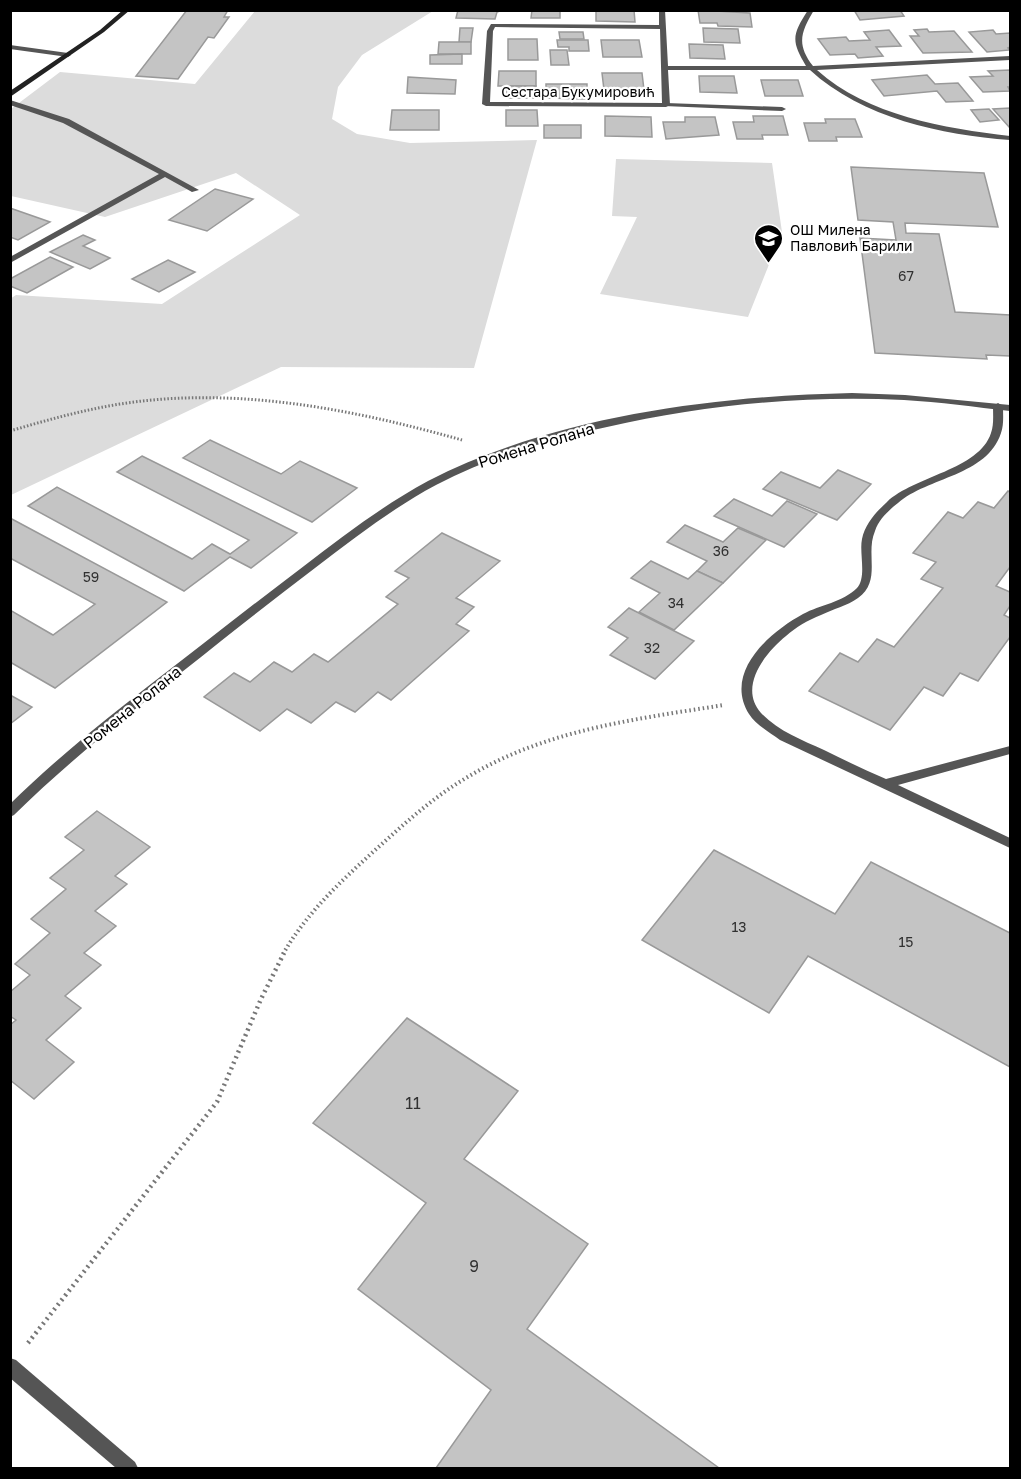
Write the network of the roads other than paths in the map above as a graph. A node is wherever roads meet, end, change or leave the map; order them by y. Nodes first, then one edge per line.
1 (127, 10) edge
2 (662, 10) edge
3 (811, 10) edge
4 (662, 27) junction
5 (10, 46) edge
6 (68, 55) junction
7 (1011, 58) edge
8 (665, 68) junction
9 (810, 68) junction
10 (10, 95) edge
11 (10, 102) edge
12 (666, 105) junction
13 (782, 108) dead end
14 (1011, 138) edge
15 (164, 174) junction
16 (195, 190) dead end
17 (10, 261) edge
18 (998, 406) junction
19 (1011, 408) edge
20 (1011, 750) edge
21 (886, 784) junction
22 (10, 812) edge
23 (1011, 843) edge
24 (10, 1366) edge
25 (129, 1468) edge

1 - 6 street
2 - 4 street, Сестара Букумировић
3 - 9 street
4 - 8 street, Сестара Букумировић
4 - 12 street, Сестара Букумировић
5 - 6 street
6 - 10 street
7 - 9 street, Сестара Букумировић
8 - 9 street, Сестара Букумировић
8 - 12 street, Сестара Букумировић
9 - 14 street
11 - 15 street
12 - 13 street
15 - 16 street
15 - 17 street
18 - 19 street, Ромена Ролана
18 - 21 street
18 - 22 street, Ромена Ролана
20 - 21 street
21 - 23 street
24 - 25 street

